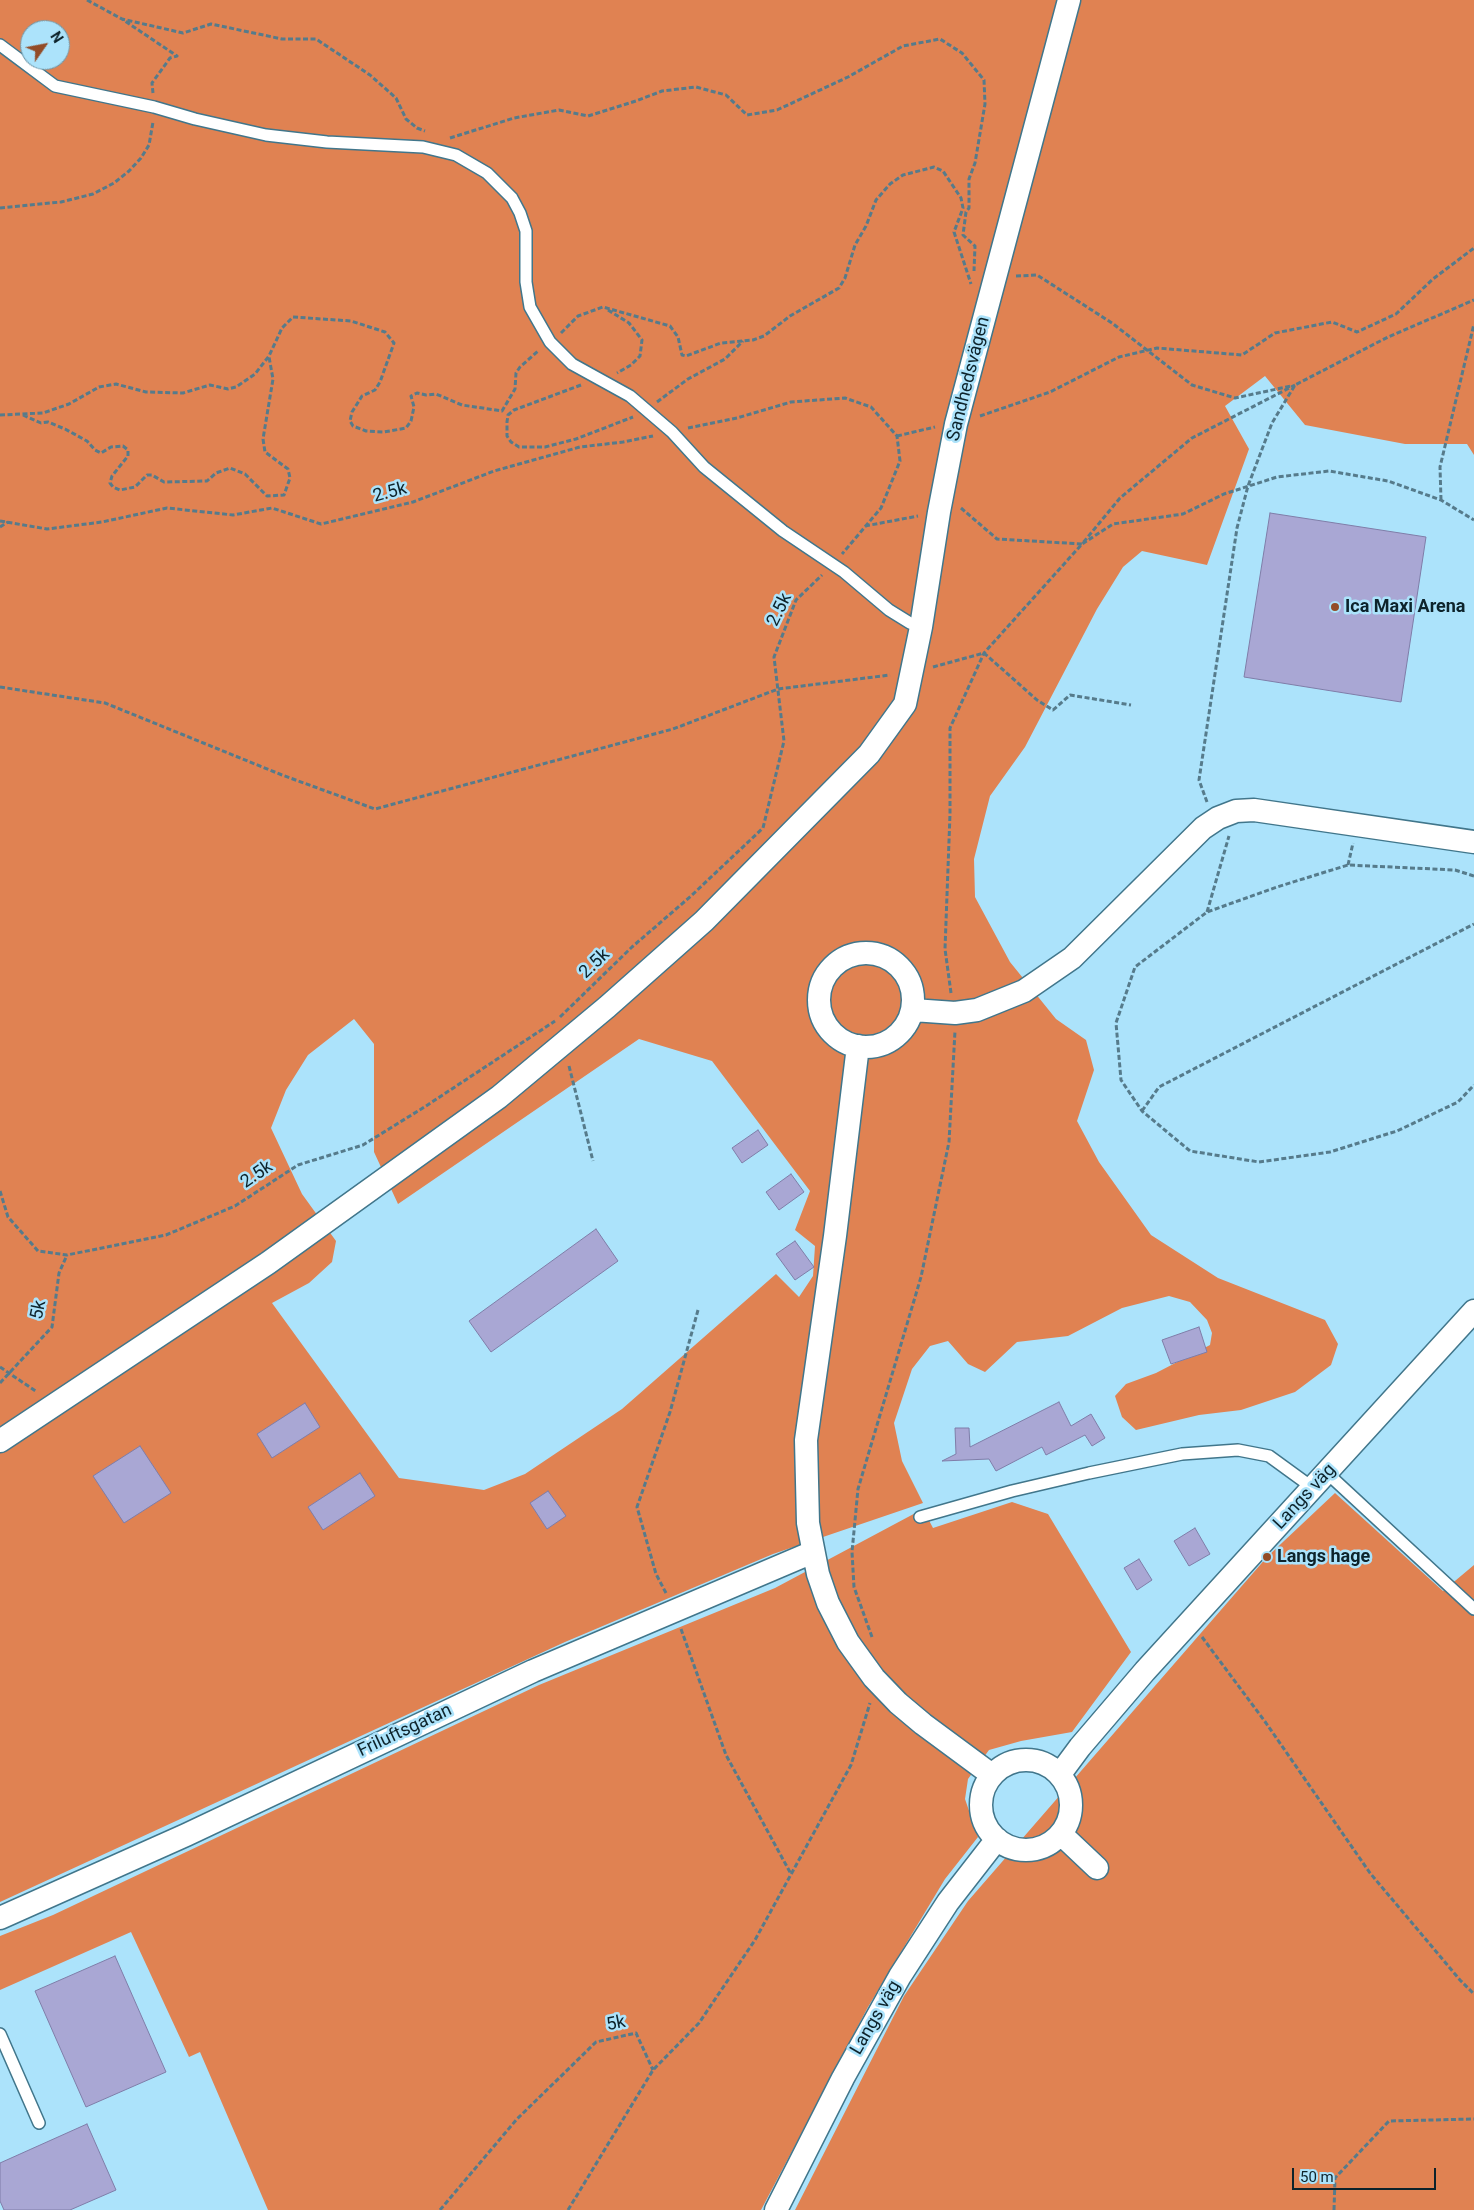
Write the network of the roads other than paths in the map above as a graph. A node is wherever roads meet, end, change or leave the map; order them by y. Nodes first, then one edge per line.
1 (1069, 0) edge
2 (0, 45) edge
3 (921, 627) junction
4 (1474, 842) edge
5 (913, 1010) junction
6 (858, 1046) junction
7 (1474, 1311) edge
8 (0, 1440) edge
9 (1320, 1481) junction
10 (920, 1517) dead end
11 (814, 1552) junction
12 (1474, 1609) edge
13 (1060, 1774) junction
14 (992, 1775) junction
15 (1061, 1834) junction
16 (997, 1839) junction
17 (1097, 1868) dead end
18 (0, 1918) edge
19 (0, 2034) edge
20 (39, 2124) dead end
21 (776, 2210) edge

1 - 3 street, Sandhedsvägen
2 - 3 lane
3 - 8 street, Sandhedsvägen
4 - 5 street
5 - 6 street
5 - 6 street
6 - 11 street
7 - 9 street, Langs väg
9 - 10 lane
9 - 12 lane
9 - 13 street, Langs väg
11 - 14 street
11 - 18 street, Friluftsgatan
13 - 14 street
13 - 15 street
14 - 16 street
15 - 16 street
15 - 17 street
16 - 21 street, Langs väg
19 - 20 lane

